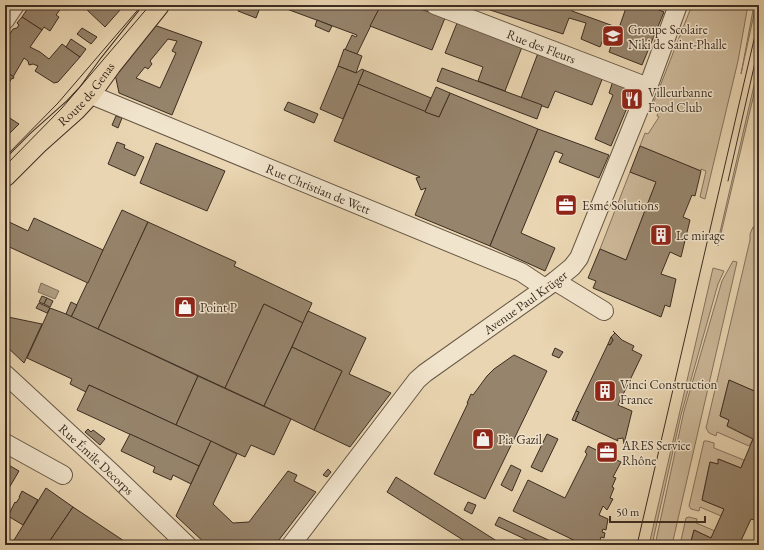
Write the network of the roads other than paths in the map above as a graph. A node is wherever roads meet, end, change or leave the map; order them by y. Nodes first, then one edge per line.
1 (15, 5) edge
2 (158, 5) edge
3 (435, 5) edge
4 (678, 5) edge
5 (5, 20) edge
6 (648, 87) junction
7 (89, 94) junction
8 (5, 175) edge
9 (550, 284) junction
10 (604, 311) dead end
11 (5, 374) edge
12 (5, 444) edge
13 (63, 474) dead end
14 (188, 545) edge
15 (291, 545) edge

1 - 5 street
2 - 7 main road, Route de Genas
3 - 6 street, Rue des Fleurs
4 - 6 street, Avenue Paul Krüger
6 - 9 street, Avenue Paul Krüger
7 - 8 main road, Route de Genas
7 - 9 street, Rue Christian de Wett
9 - 10 street, Rue Christian de Wett
9 - 15 street, Avenue Paul Krüger
11 - 14 street, Rue Émile Decorps
12 - 13 street

